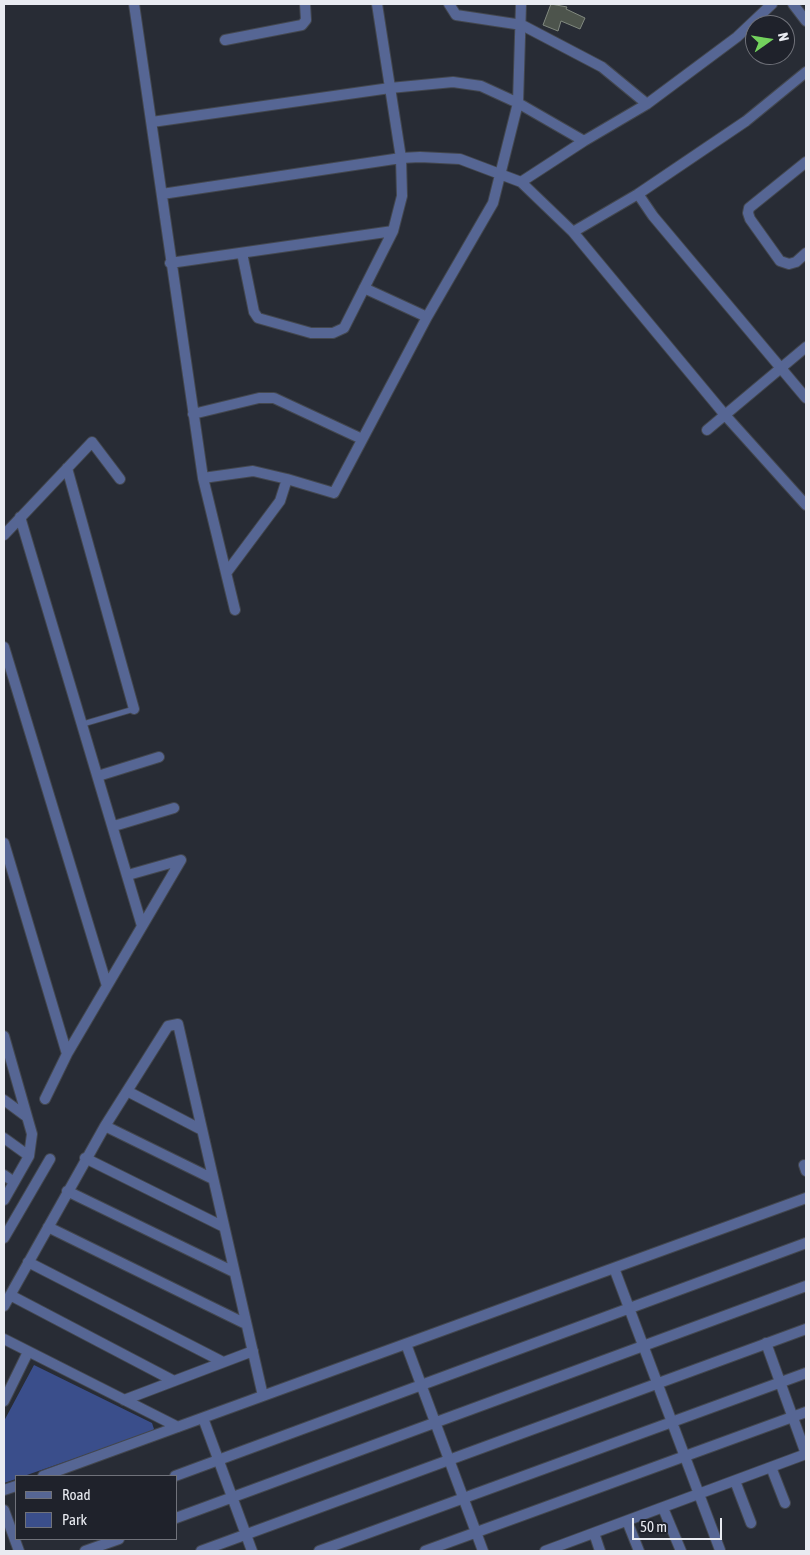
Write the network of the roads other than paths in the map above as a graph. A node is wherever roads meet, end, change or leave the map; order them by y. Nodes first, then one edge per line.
1 (134, 4) edge
2 (305, 4) edge
3 (378, 4) edge
4 (449, 4) edge
5 (521, 4) edge
6 (772, 4) edge
7 (793, 4) edge
8 (806, 21) edge
9 (522, 26) junction
10 (225, 40) dead end
11 (806, 72) edge
12 (390, 88) junction
13 (518, 102) junction
14 (647, 104) junction
15 (152, 122) junction
16 (584, 141) junction
17 (401, 158) junction
18 (806, 162) edge
19 (500, 173) junction
20 (521, 182) junction
21 (162, 194) junction
22 (638, 194) junction
23 (393, 232) junction
24 (573, 232) junction
25 (242, 253) junction
26 (806, 254) edge
27 (170, 263) junction
28 (364, 288) junction
29 (427, 317) junction
30 (806, 347) edge
31 (780, 369) junction
32 (806, 398) edge
33 (193, 414) junction
34 (725, 416) junction
35 (707, 430) dead end
36 (362, 439) junction
37 (67, 468) junction
38 (120, 478) dead end
39 (203, 478) junction
40 (287, 479) junction
41 (806, 505) edge
42 (20, 517) junction
43 (4, 535) edge
44 (228, 572) junction
45 (235, 610) dead end
46 (4, 647) edge
47 (134, 709) joint
48 (83, 724) junction
49 (159, 757) dead end
50 (98, 776) junction
51 (174, 808) dead end
52 (114, 826) junction
53 (4, 843) edge
54 (128, 875) junction
55 (142, 926) junction
56 (107, 986) junction
57 (4, 1036) edge
58 (66, 1054) junction
59 (127, 1091) junction
60 (45, 1099) dead end
61 (4, 1100) edge
62 (28, 1117) junction
63 (105, 1126) junction
64 (202, 1130) junction
65 (4, 1138) edge
66 (29, 1156) junction
67 (86, 1158) junction
68 (50, 1159) dead end
69 (4, 1176) edge
70 (213, 1179) junction
71 (14, 1182) junction
72 (67, 1191) junction
73 (806, 1198) edge
74 (4, 1200) edge
75 (48, 1227) junction
76 (224, 1227) junction
77 (4, 1238) edge
78 (806, 1243) edge
79 (28, 1262) junction
80 (614, 1268) junction
81 (234, 1272) junction
82 (806, 1286) edge
83 (10, 1295) junction
84 (4, 1306) edge
85 (629, 1309) junction
86 (246, 1324) junction
87 (806, 1329) edge
88 (4, 1338) edge
89 (766, 1343) junction
90 (406, 1344) junction
91 (643, 1346) junction
92 (253, 1351) junction
93 (28, 1352) junction
94 (223, 1362) junction
95 (806, 1373) edge
96 (174, 1381) junction
97 (780, 1382) junction
98 (657, 1384) junction
99 (422, 1386) junction
100 (5, 1396) edge
101 (263, 1396) junction
102 (124, 1400) junction
103 (806, 1412) edge
104 (793, 1417) junction
105 (203, 1418) junction
106 (435, 1422) junction
107 (671, 1422) junction
108 (178, 1427) junction
109 (806, 1454) edge
110 (684, 1457) junction
111 (218, 1460) junction
112 (449, 1460) junction
113 (771, 1468) junction
114 (46, 1475) edge
115 (178, 1475) edge
116 (735, 1481) junction
117 (698, 1494) junction
118 (232, 1497) junction
119 (464, 1498) junction
120 (785, 1503) dead end
121 (663, 1508) junction
122 (4, 1510) edge
123 (178, 1517) edge
124 (628, 1521) junction
125 (751, 1522) dead end
126 (476, 1533) junction
127 (594, 1533) junction
128 (15, 1535) edge
129 (246, 1535) junction
130 (115, 1540) edge
131 (558, 1549) edge
132 (720, 1550) edge
133 (84, 1551) edge
134 (201, 1551) edge
135 (252, 1551) edge
136 (319, 1551) edge
137 (425, 1551) edge
138 (483, 1551) edge
139 (545, 1551) edge
140 (600, 1551) edge
141 (639, 1551) edge
142 (681, 1551) edge

1 - 15 street
2 - 10 street
3 - 12 street
4 - 9 street
5 - 9 street
6 - 14 street
7 - 8 street
9 - 13 street
9 - 14 street
11 - 22 street
12 - 13 street
12 - 15 street
12 - 17 street
13 - 16 street
13 - 19 street
14 - 16 street
15 - 21 street
16 - 20 street
17 - 19 street
17 - 21 street
17 - 23 street
18 - 26 street
19 - 20 street
19 - 29 street
20 - 24 street
21 - 27 street
22 - 24 street
22 - 31 street
23 - 25 street
23 - 28 street
24 - 34 street
25 - 27 street
25 - 28 street
27 - 33 street
28 - 29 street
29 - 36 street
30 - 31 street
31 - 32 street
31 - 34 street
33 - 36 street
33 - 39 street
34 - 35 street
34 - 41 street
36 - 40 street
37 - 38 street
37 - 42 street
37 - 47 street
39 - 40 street
39 - 44 street
40 - 44 street
42 - 43 street
42 - 48 street
44 - 45 street
46 - 56 street
47 - 48 lane
48 - 50 street
49 - 50 street
50 - 52 street
51 - 52 street
52 - 54 street
53 - 58 street
54 - 55 street
54 - 55 street
55 - 56 street
56 - 58 street
57 - 62 street
58 - 60 street
59 - 63 street
59 - 64 street
59 - 64 street
61 - 62 street
62 - 66 street
63 - 67 street
63 - 70 street
64 - 70 street
65 - 66 street
66 - 71 street
67 - 72 street
67 - 76 street
68 - 77 street
69 - 71 street
70 - 76 street
71 - 74 street
72 - 75 street
72 - 81 street
73 - 80 street
75 - 79 street
75 - 86 street
76 - 81 street
78 - 85 street
79 - 83 street
79 - 94 street
80 - 85 street
80 - 90 street
81 - 86 street
82 - 91 street
83 - 84 street
83 - 96 street
85 - 91 street
85 - 99 street
86 - 92 street
87 - 89 street
88 - 93 street
89 - 97 street
89 - 98 street
90 - 99 street
90 - 101 street
91 - 98 street
91 - 106 street
92 - 94 street
92 - 101 street
93 - 100 street
93 - 102 street
94 - 96 street
95 - 97 street
96 - 102 street
97 - 104 street
97 - 107 street
98 - 107 street
98 - 112 street
99 - 106 street
99 - 111 street
101 - 105 street
102 - 108 street
103 - 104 street
104 - 109 street
104 - 110 street
105 - 108 street
105 - 111 street
106 - 112 street
106 - 118 street
107 - 110 street
107 - 119 street
108 - 114 street
109 - 113 street
110 - 117 street
110 - 126 street
111 - 115 street
111 - 118 street
112 - 119 street
112 - 129 street
113 - 116 street
113 - 120 street
116 - 117 street
116 - 125 street
117 - 121 street
117 - 132 street
118 - 123 street
118 - 129 street
119 - 126 street
119 - 136 street
121 - 124 street
121 - 142 street
122 - 128 street
124 - 127 street
124 - 141 street
126 - 137 street
126 - 138 street
127 - 131 street
127 - 140 street
129 - 134 street
129 - 135 street
130 - 133 street
131 - 139 street

